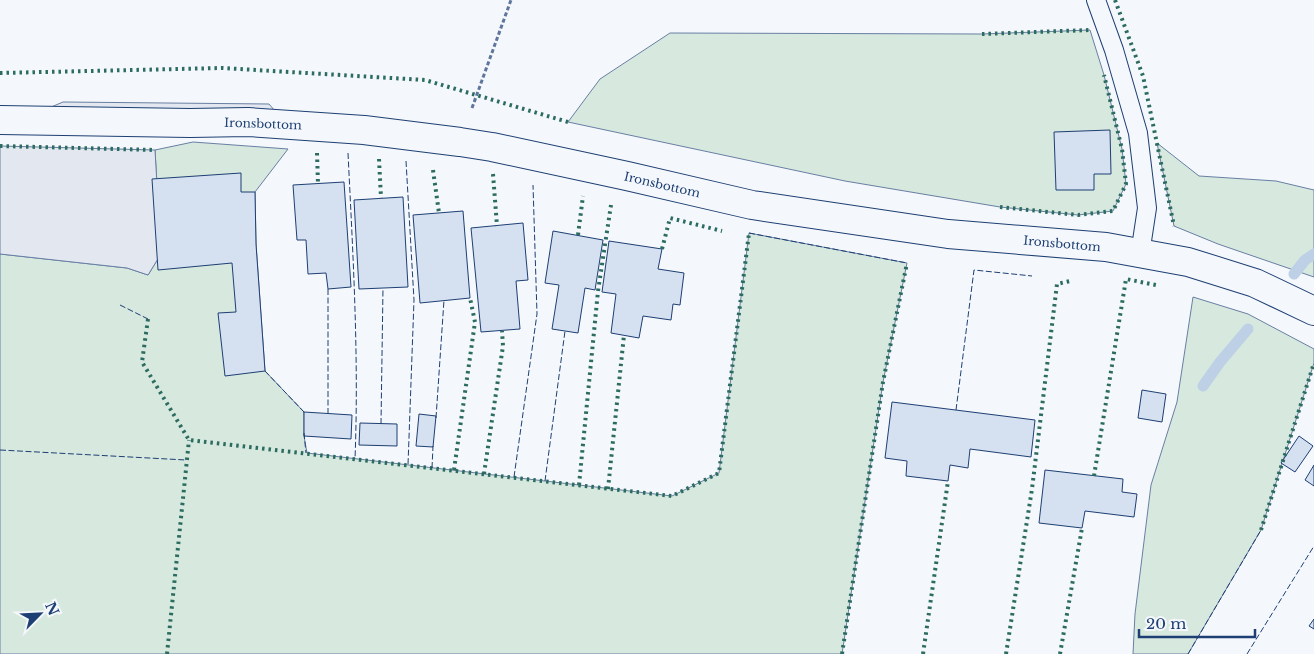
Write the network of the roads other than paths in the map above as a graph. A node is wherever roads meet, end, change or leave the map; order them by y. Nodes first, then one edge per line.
1 (1096, 0) edge
2 (0, 120) edge
3 (1140, 254) junction
4 (1314, 312) edge

1 - 3 lane
2 - 3 street, Ironsbottom
3 - 4 street, Ironsbottom

